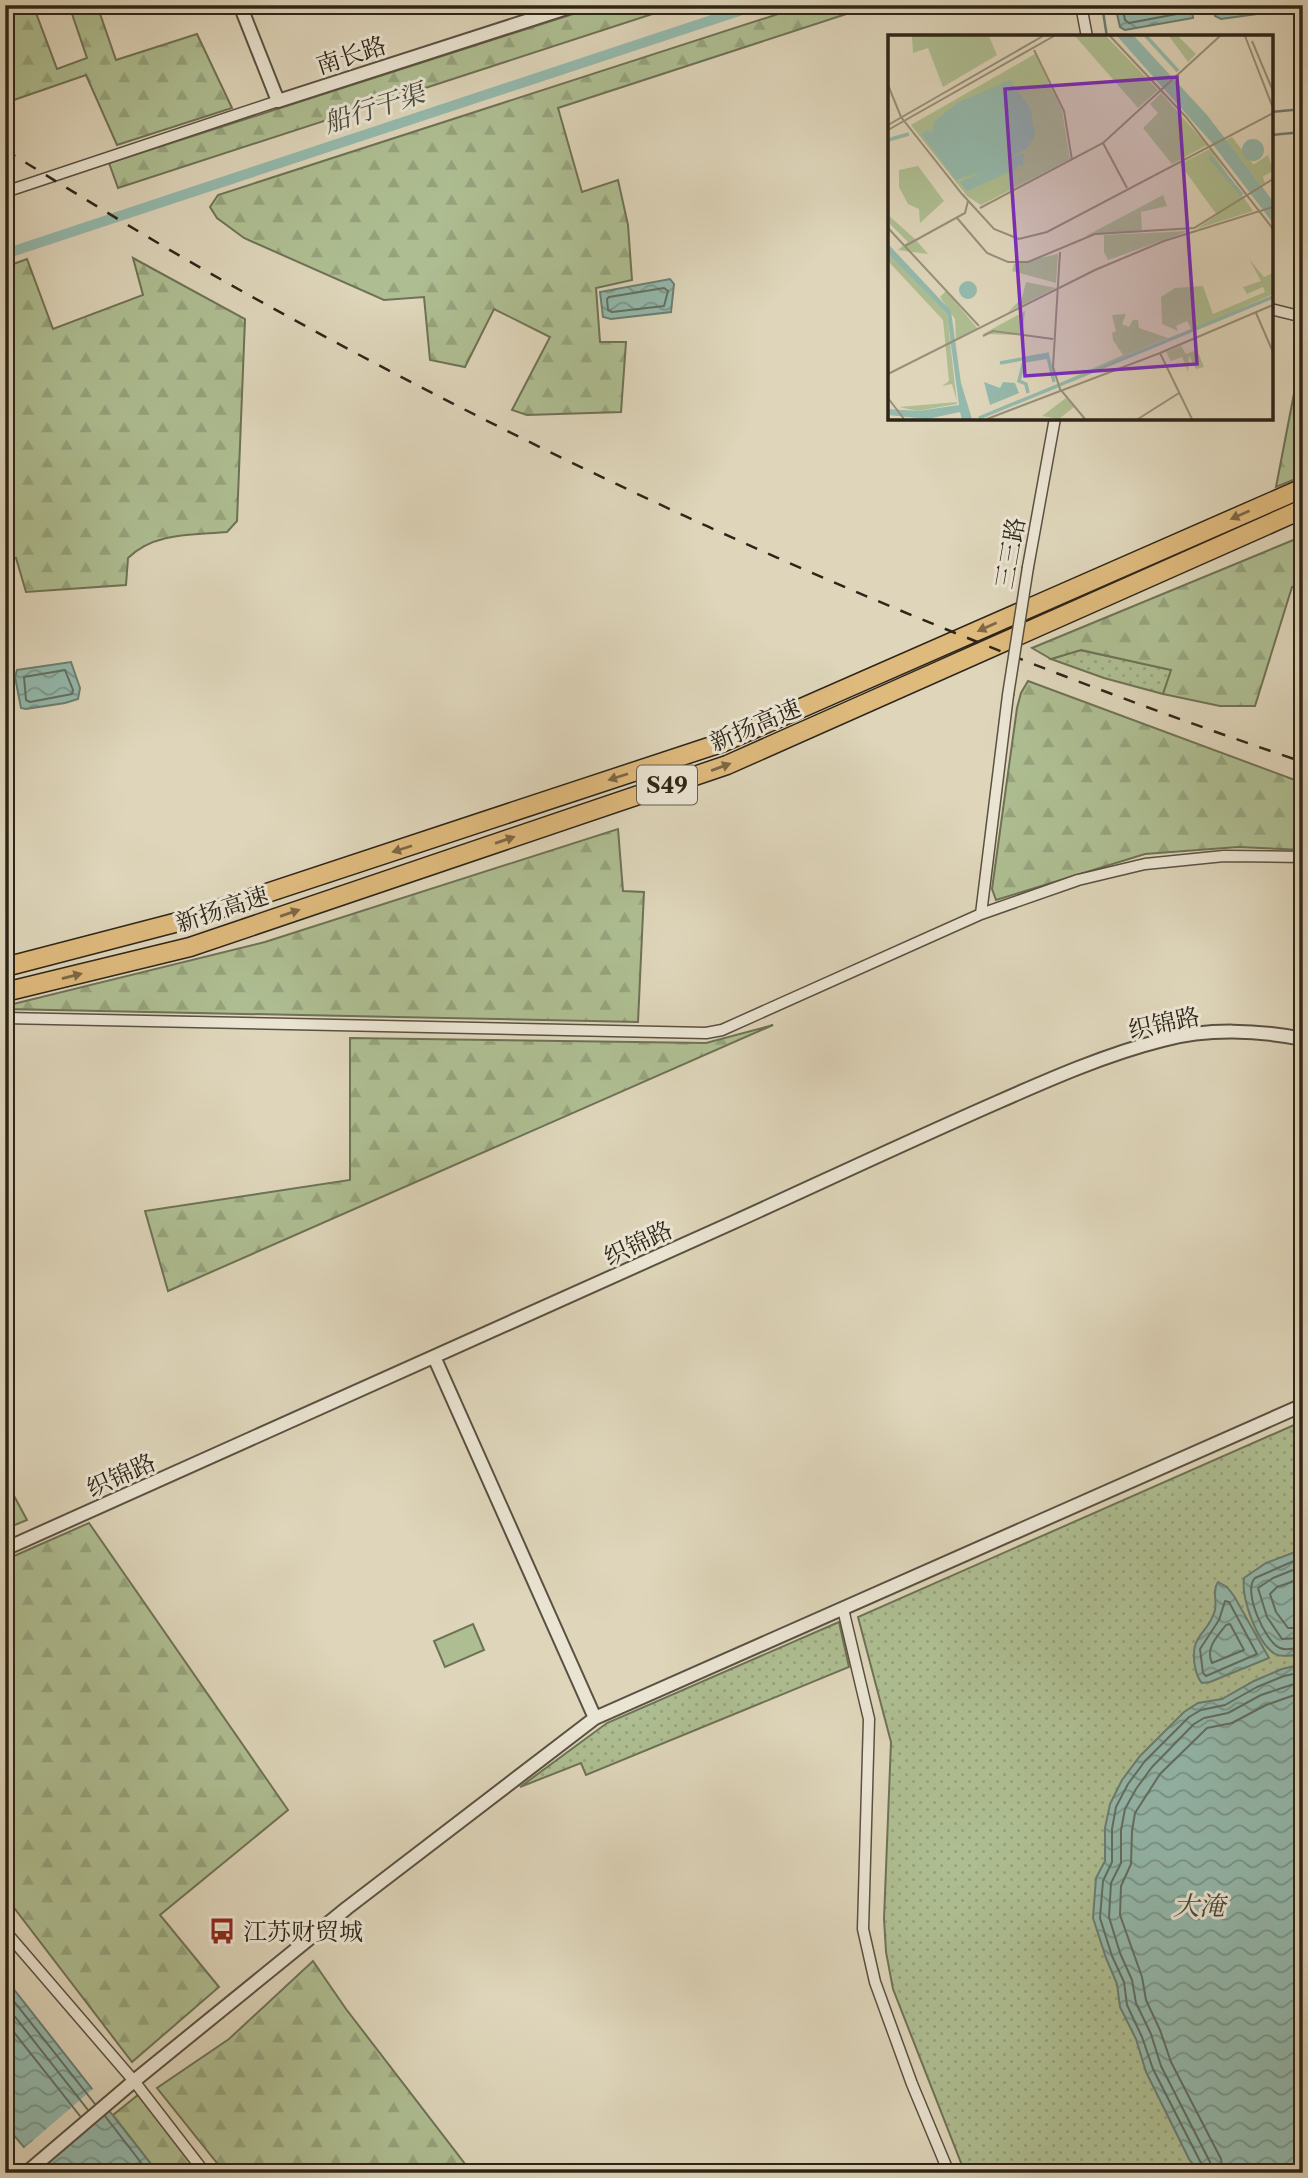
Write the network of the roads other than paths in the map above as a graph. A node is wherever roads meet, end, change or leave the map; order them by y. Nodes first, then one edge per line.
1 (240, 5) edge
2 (576, 5) edge
3 (1081, 5) edge
4 (1087, 35) edge
5 (278, 101) junction
6 (5, 192) edge
7 (1273, 310) edge
8 (1303, 317) edge
9 (1055, 420) edge
10 (1303, 488) edge
11 (1303, 509) edge
12 (1303, 857) edge
13 (981, 914) junction
14 (5, 967) edge
15 (5, 992) edge
16 (5, 1018) edge
17 (1303, 1039) edge
18 (435, 1359) junction
19 (1303, 1405) edge
20 (5, 1549) edge
21 (843, 1609) junction
22 (595, 1718) junction
23 (5, 1931) edge
24 (131, 2083) junction
25 (26, 2173) edge
26 (205, 2173) edge
27 (949, 2173) edge

1 - 5 street
2 - 5 street, 南长路
3 - 4 street
5 - 6 street
7 - 8 street
9 - 13 street, 三三路, bridge
10 -> 14 highway, 新扬高速 / S49
15 -> 11 highway, 新扬高速 / S49
12 - 13 street
13 - 16 street
17 - 18 street, 织锦路
18 - 20 street, 织锦路
18 - 22 street
19 - 21 street
21 - 22 street
21 - 27 street
22 - 24 street
23 - 24 street
24 - 25 street
24 - 26 street

